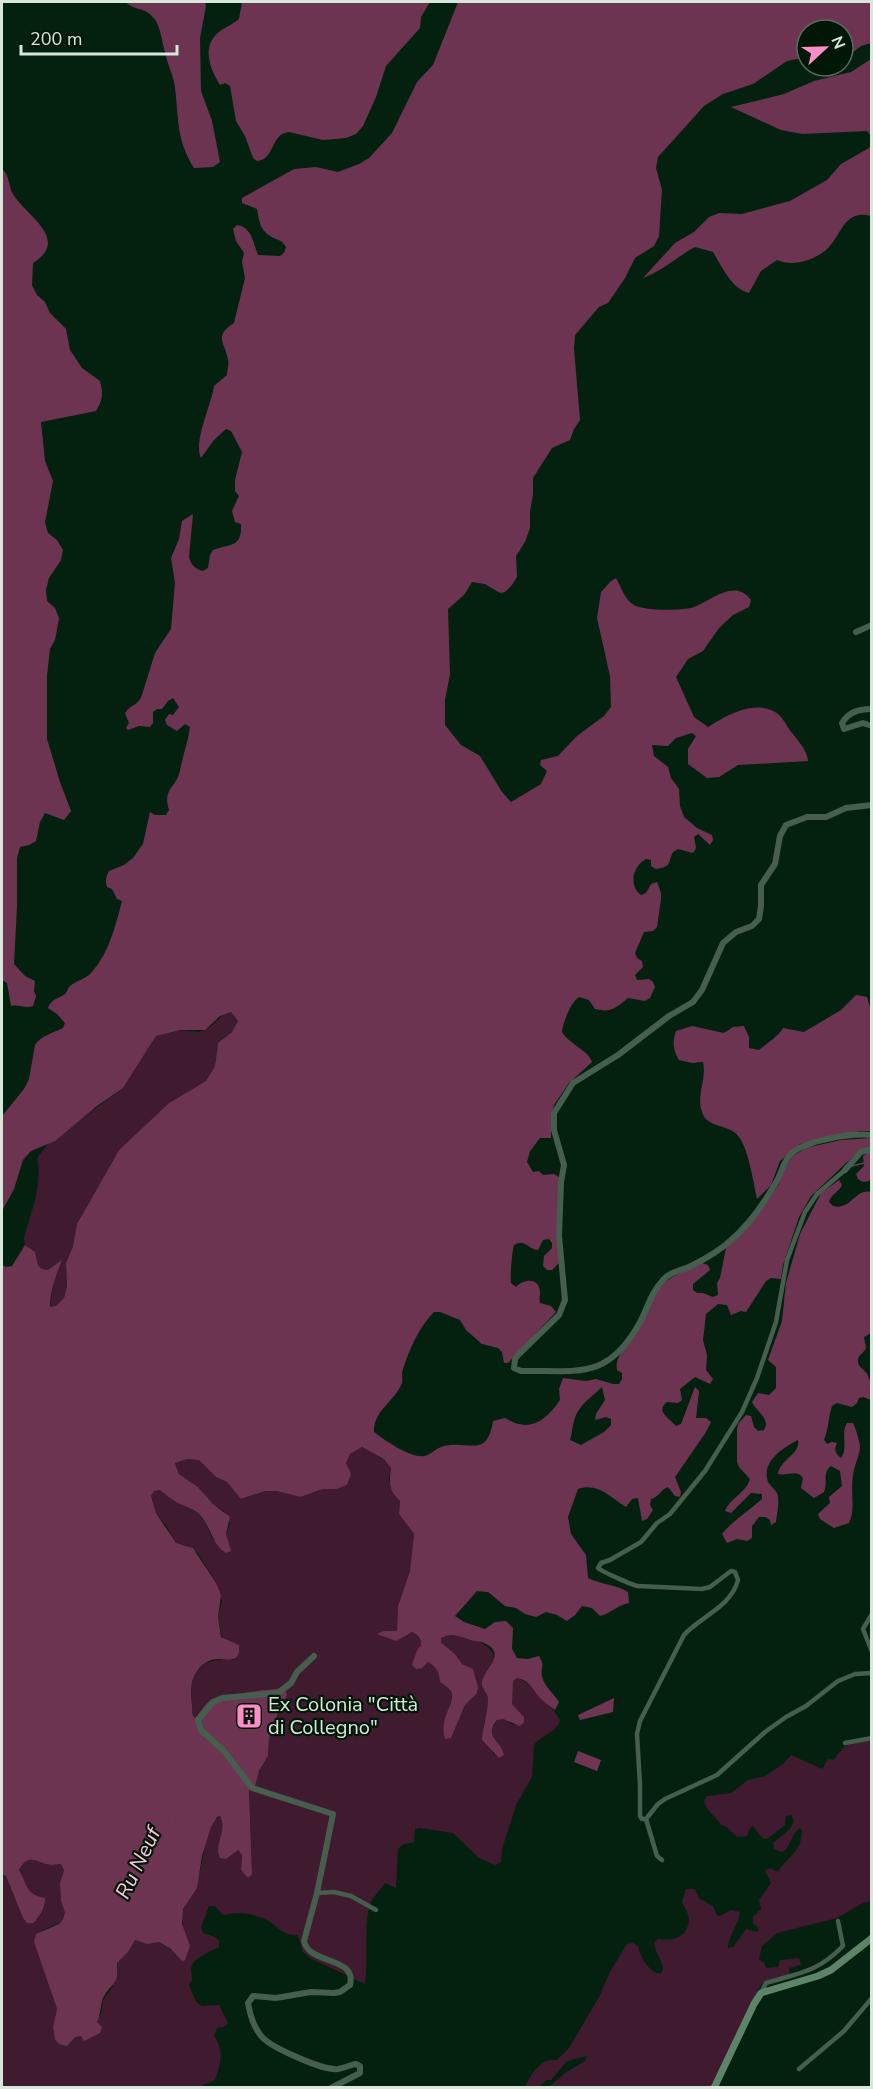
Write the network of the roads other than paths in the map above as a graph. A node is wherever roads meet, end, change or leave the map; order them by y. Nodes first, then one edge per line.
1 (872, 625) edge
2 (856, 632) dead end
3 (872, 709) edge
4 (872, 726) edge
5 (872, 805) edge
6 (872, 1135) edge
7 (872, 1149) edge
8 (845, 1170) joint
9 (872, 1614) edge
10 (872, 1652) edge
11 (314, 1656) dead end
12 (872, 1673) edge
13 (872, 1738) edge
14 (845, 1743) dead end
15 (646, 1819) junction
16 (662, 1860) dead end
17 (317, 1893) junction
18 (376, 1911) dead end
19 (838, 1921) dead end
20 (872, 1938) edge
21 (761, 1993) junction
22 (872, 1998) edge
23 (799, 2069) dead end
24 (331, 2088) edge
25 (714, 2088) edge

1 - 2 street
3 - 4 street
5 - 6 street
7 - 8 street
8 - 15 street
9 - 10 street
11 - 17 street
12 - 15 street
13 - 14 street
15 - 16 street
17 - 18 street
17 - 24 street
19 - 21 street
20 - 21 main road
21 - 25 main road
22 - 23 street

